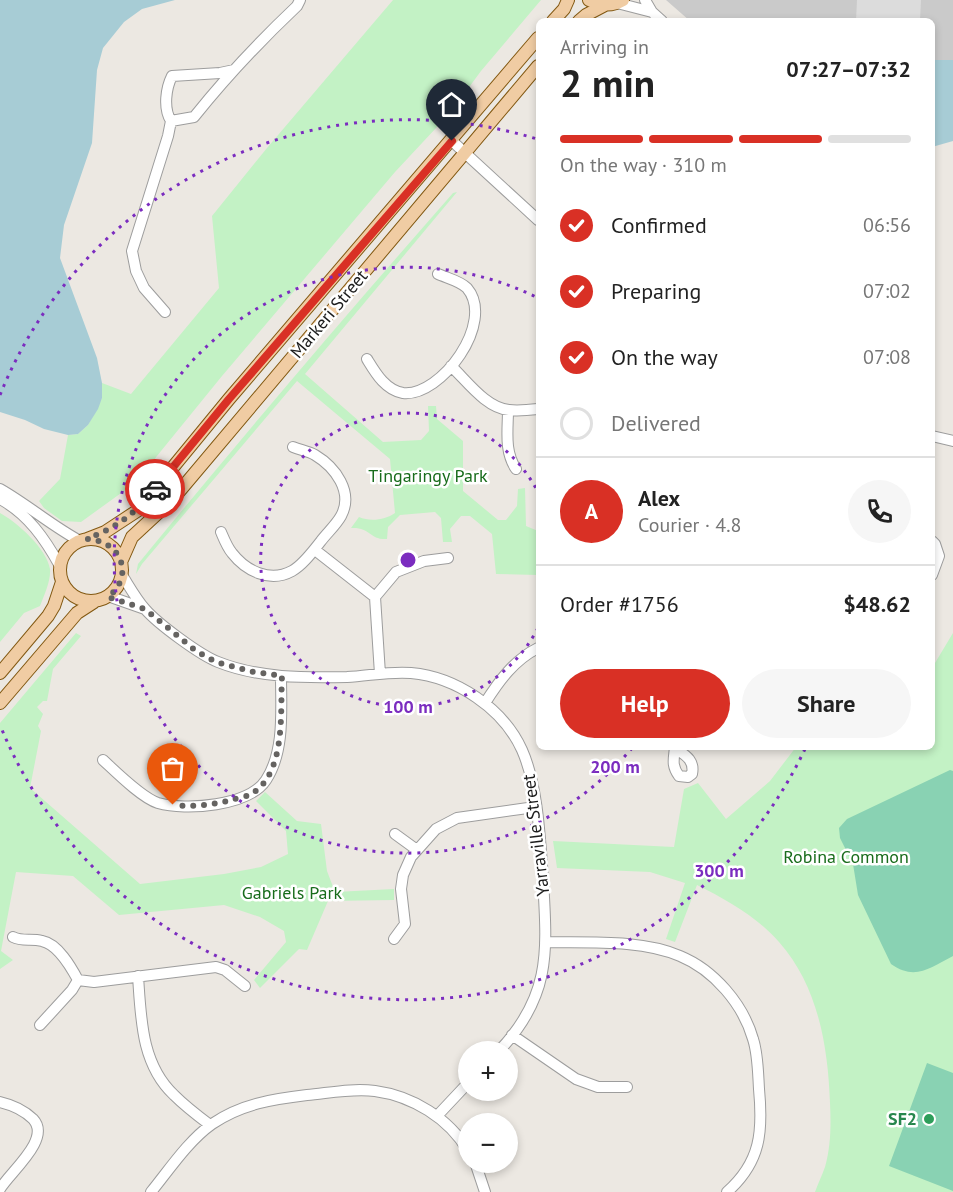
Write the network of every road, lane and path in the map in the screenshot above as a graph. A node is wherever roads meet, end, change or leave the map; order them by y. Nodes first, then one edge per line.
1 (300, 0) edge
2 (568, 0) edge
3 (589, 0) edge
4 (645, 0) edge
5 (615, 3) edge
6 (652, 12) junction
7 (556, 18) edge
8 (582, 18) edge
9 (659, 18) edge
10 (536, 40) edge
11 (536, 68) edge
12 (234, 70) junction
13 (171, 121) junction
14 (452, 141) junction
15 (465, 153) junction
16 (536, 218) edge
17 (438, 274) dead end
18 (165, 312) dead end
19 (367, 359) dead end
20 (451, 366) junction
21 (536, 409) edge
22 (508, 410) junction
23 (935, 437) edge
24 (953, 441) edge
25 (293, 447) dead end
26 (516, 469) dead end
27 (0, 489) edge
28 (0, 500) edge
29 (221, 532) dead end
30 (84, 540) junction
31 (935, 544) edge
32 (315, 550) junction
33 (448, 558) dead end
34 (121, 562) junction
35 (60, 566) junction
36 (935, 567) edge
37 (122, 575) junction
38 (62, 582) junction
39 (108, 597) junction
40 (375, 597) junction
41 (94, 602) junction
42 (145, 609) junction
43 (536, 649) edge
44 (0, 673) edge
45 (380, 674) junction
46 (282, 676) junction
47 (0, 703) edge
48 (485, 704) junction
49 (104, 760) dead end
50 (535, 807) junction
51 (395, 834) dead end
52 (417, 850) junction
53 (14, 937) dead end
54 (394, 939) dead end
55 (545, 942) junction
56 (138, 976) junction
57 (78, 980) junction
58 (245, 986) dead end
59 (40, 1025) dead end
60 (512, 1035) junction
61 (507, 1041) edge
62 (627, 1087) dead end
63 (458, 1094) edge
64 (0, 1102) edge
65 (437, 1116) junction
66 (210, 1125) junction
67 (458, 1137) edge
68 (479, 1173) edge
69 (0, 1189) edge
70 (151, 1192) edge
71 (485, 1192) edge
72 (727, 1192) edge

1 - 12 street
2 - 7 main road
3 - 5 main road
4 - 6 street
5 - 6 street
5 - 8 main road
6 - 9 street
10 - 14 main road, Markeri Street
11 - 15 main road, Markeri Street
12 - 13 street
12 - 13 street
13 - 18 street
14 - 15 street
14 - 30 main road, Markeri Street
15 - 16 street
15 - 34 main road, Markeri Street
17 - 20 street
19 - 20 street
20 - 22 street
21 - 22 street
22 - 26 street
23 - 24 street
25 - 32 street
27 - 30 street
28 - 35 street
29 - 32 street
30 - 34 main road
30 - 35 main road
31 - 36 street
32 - 40 street
33 - 40 street
34 - 37 main road
35 - 38 main road
37 - 39 main road
37 - 42 street, Yarraville Street
38 - 41 main road
38 - 44 main road
39 - 41 main road
39 - 42 street
40 - 45 street
41 - 47 main road
42 - 46 street, Yarraville Street
43 - 48 street
45 - 46 street, Yarraville Street
45 - 48 street, Yarraville Street
46 - 49 street
48 - 50 street, Yarraville Street
50 - 52 street
50 - 55 street, Yarraville Street
51 - 52 street
52 - 54 street
53 - 57 street
55 - 60 street, Yarraville Street
55 - 72 street
56 - 57 street
56 - 58 street
56 - 66 street
57 - 59 street
60 - 61 street, Yarraville Street
60 - 62 street
63 - 65 street
64 - 69 street
65 - 66 street
65 - 67 street
66 - 70 street
68 - 71 street

